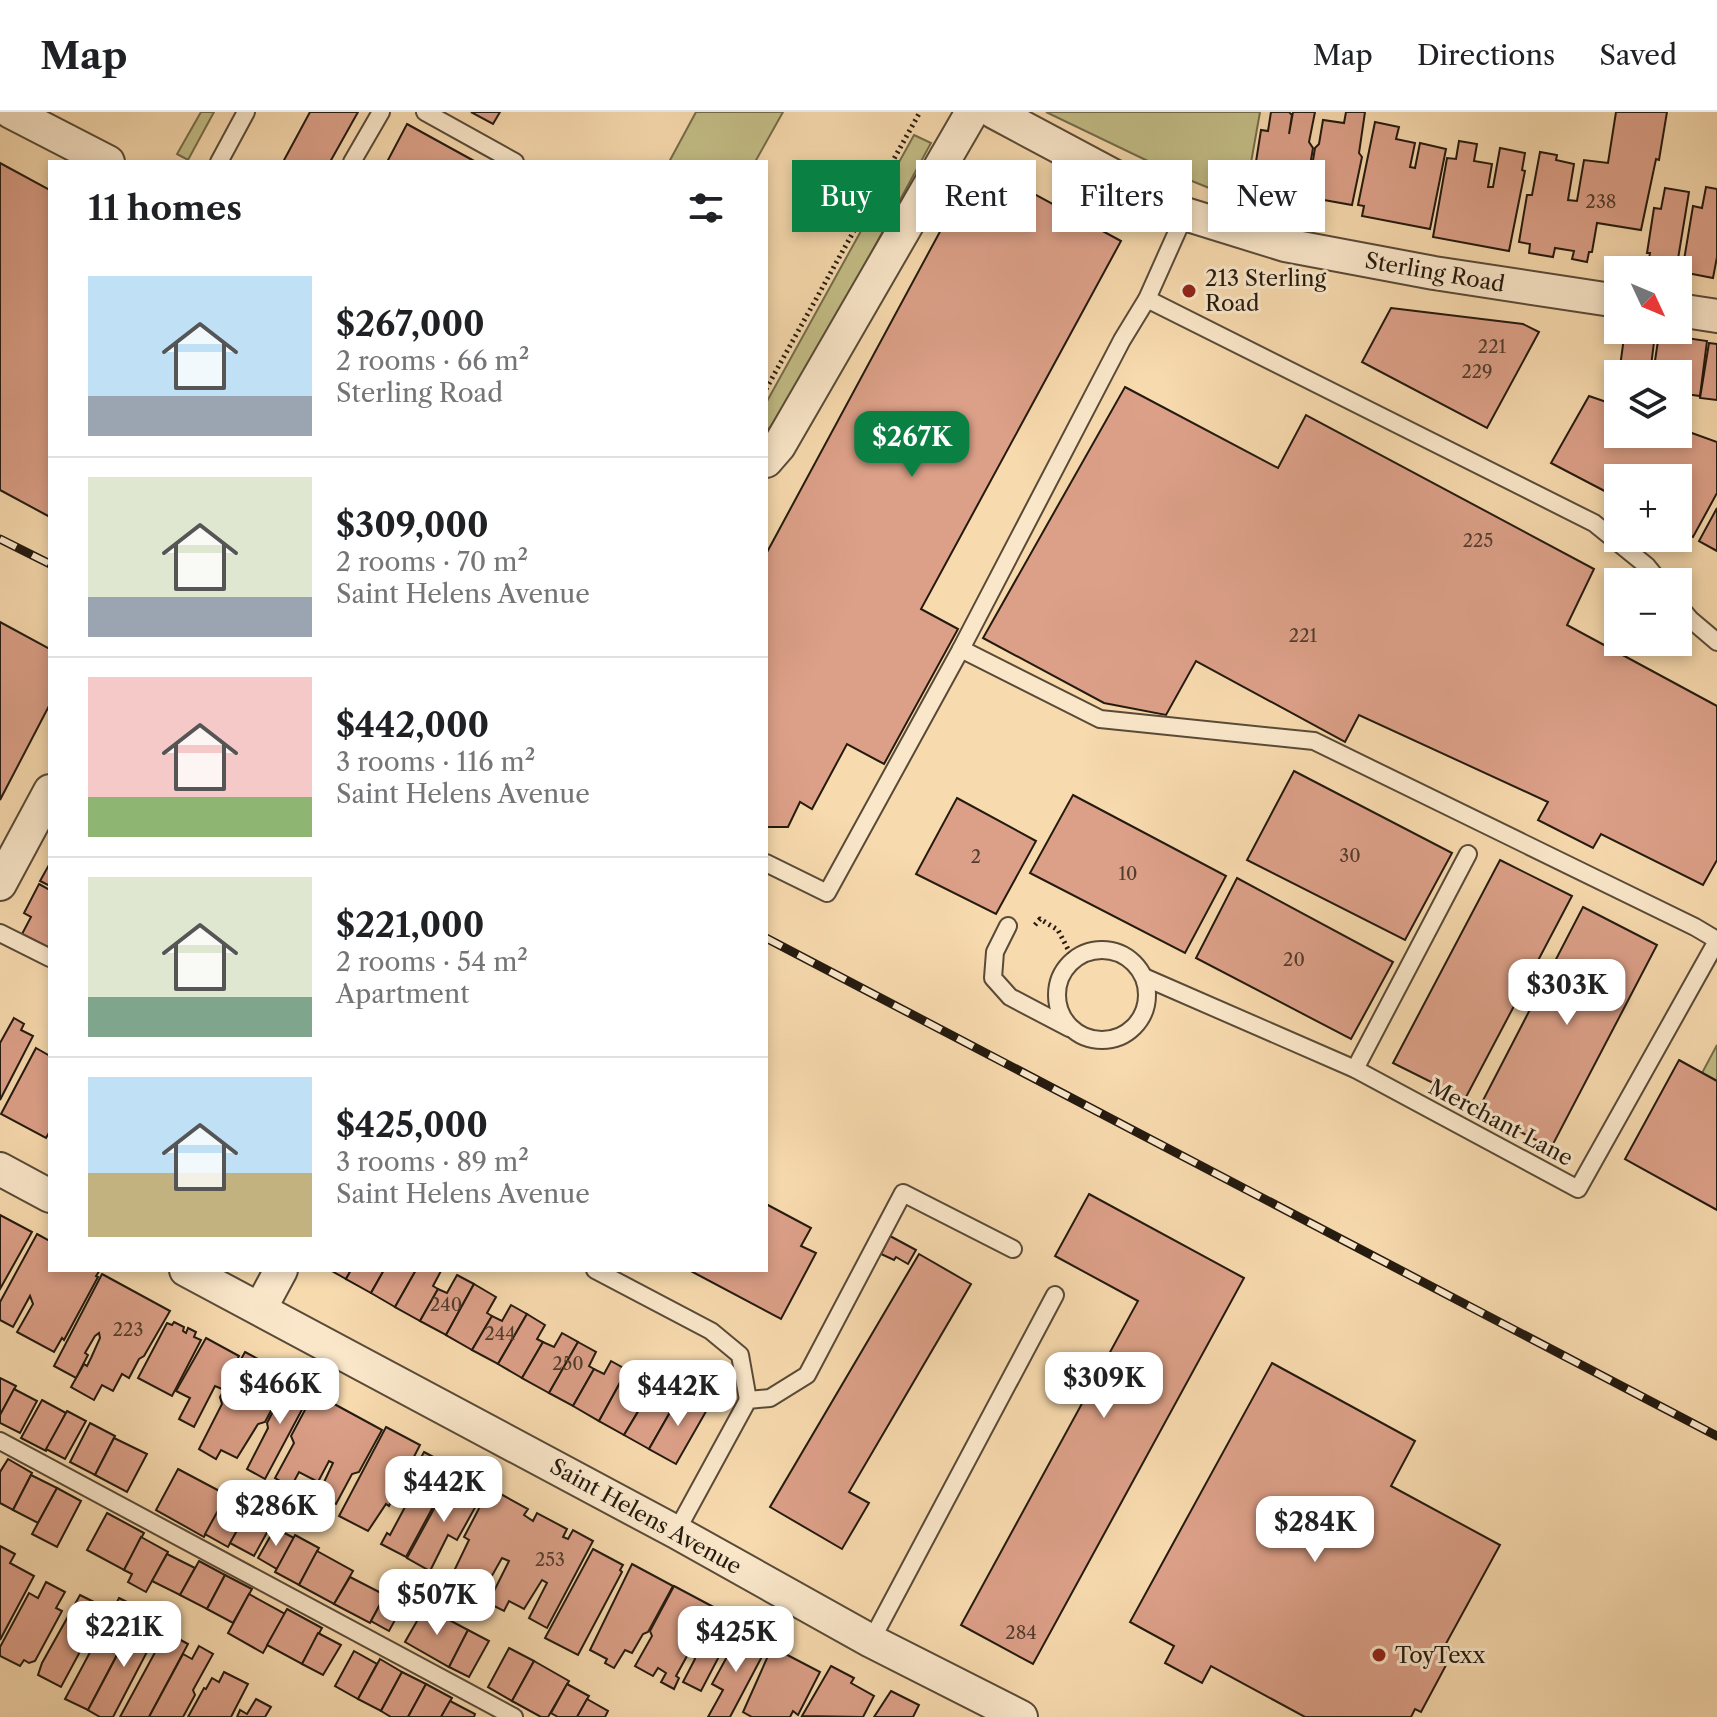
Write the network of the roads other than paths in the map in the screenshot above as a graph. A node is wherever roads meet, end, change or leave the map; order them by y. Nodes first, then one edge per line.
1 (246, 112) edge
2 (381, 112) edge
3 (425, 112) edge
4 (972, 112) edge
5 (994, 112) edge
6 (30, 116) edge
7 (105, 160) edge
8 (220, 160) edge
9 (353, 160) edge
10 (511, 160) edge
11 (1084, 160) edge
12 (1192, 216) edge
13 (1177, 232) edge
14 (1147, 299) junction
15 (1604, 299) edge
16 (1692, 312) edge
17 (1717, 316) edge
18 (768, 459) edge
19 (1649, 568) edge
20 (1692, 621) edge
21 (1717, 642) edge
22 (961, 649) junction
23 (48, 795) edge
24 (1468, 854) dead end
25 (768, 864) edge
26 (0, 884) edge
27 (1008, 926) dead end
28 (0, 933) edge
29 (1717, 940) edge
30 (48, 957) edge
31 (1144, 977) junction
32 (1070, 1029) junction
33 (1355, 1069) junction
34 (0, 1169) edge
35 (48, 1195) edge
36 (1013, 1249) dead end
37 (190, 1272) edge
38 (280, 1272) edge
39 (599, 1272) edge
40 (1055, 1295) dead end
41 (260, 1309) junction
42 (748, 1400) junction
43 (0, 1441) edge
44 (676, 1532) junction
45 (871, 1641) junction
46 (514, 1717) edge
47 (1021, 1717) edge

1 - 8 lane
2 - 9 lane
3 - 10 lane
4 - 18 street
5 - 11 street, Sterling Road
6 - 7 street
12 - 15 street, Sterling Road
13 - 14 lane
14 - 19 lane
14 - 22 lane
16 - 17 street
20 - 21 lane
22 - 25 lane
22 - 29 lane
23 - 26 street
24 - 33 lane
27 - 32 lane
28 - 30 lane
29 - 33 lane, Merchant Lane
31 - 32 lane
31 - 32 lane, Merchant Lane
31 - 33 lane, Merchant Lane
34 - 35 street
36 - 42 lane
37 - 41 street, Saint Helens Avenue
38 - 41 street
39 - 42 lane
40 - 45 lane
41 - 44 street, Saint Helens Avenue
42 - 44 lane
43 - 46 lane
44 - 45 street, Saint Helens Avenue
45 - 47 street, Saint Helens Avenue

